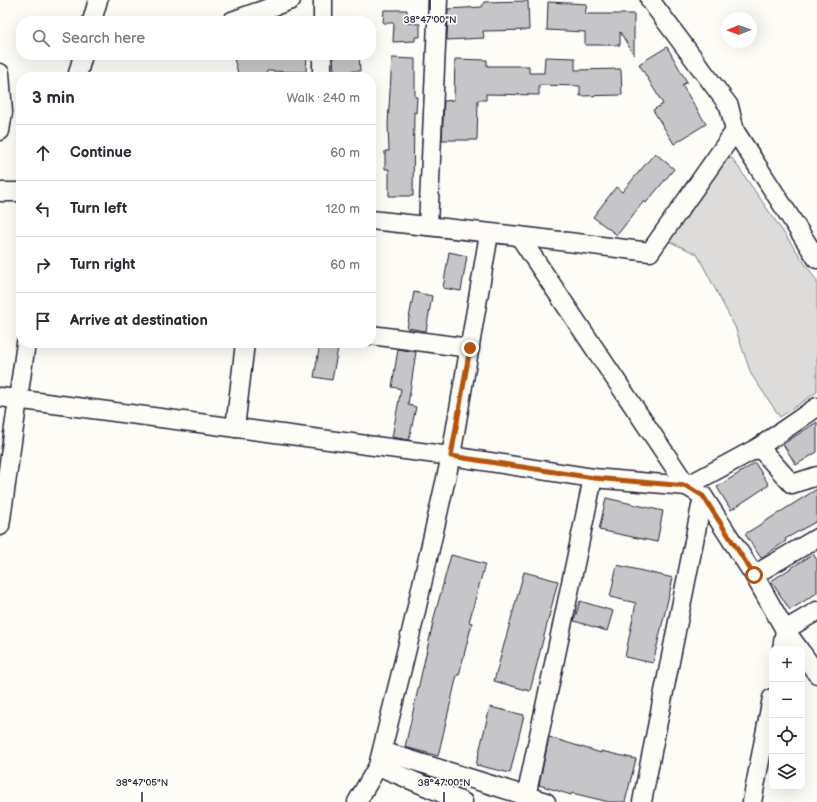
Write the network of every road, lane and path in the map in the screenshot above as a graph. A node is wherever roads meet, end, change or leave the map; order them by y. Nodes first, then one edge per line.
1 (98, 0) edge
2 (291, 0) edge
3 (323, 0) edge
4 (438, 0) edge
5 (650, 0) edge
6 (93, 16) edge
7 (246, 16) edge
8 (322, 16) edge
9 (82, 60) edge
10 (322, 60) edge
11 (78, 72) edge
12 (322, 72) edge
13 (0, 74) edge
14 (0, 130) edge
15 (735, 131) junction
16 (0, 192) edge
17 (16, 192) edge
18 (376, 221) edge
19 (428, 226) junction
20 (489, 234) junction
21 (520, 236) junction
22 (817, 260) edge
23 (376, 336) edge
24 (25, 348) edge
25 (243, 348) edge
26 (470, 348) junction
27 (0, 397) edge
28 (18, 399) junction
29 (817, 407) edge
30 (235, 428) junction
31 (759, 447) junction
32 (451, 456) junction
33 (817, 476) edge
34 (594, 478) junction
35 (687, 486) junction
36 (703, 496) junction
37 (0, 526) edge
38 (817, 538) edge
39 (754, 575) junction
40 (817, 611) edge
41 (817, 625) edge
42 (785, 630) junction
43 (782, 646) edge
44 (797, 646) edge
45 (805, 657) edge
46 (817, 674) edge
47 (769, 714) edge
48 (380, 759) junction
49 (526, 798) edge
50 (357, 802) edge
51 (463, 802) edge
52 (546, 802) edge
53 (642, 802) edge
54 (752, 802) edge

1 - 6 street
2 - 7 street
3 - 8 street
4 - 19 street
5 - 15 street
9 - 11 street
10 - 12 street
13 - 14 street
15 - 21 street
15 - 22 street
16 - 17 street
18 - 19 street
19 - 20 street
20 - 21 street
20 - 26 street
21 - 35 street
23 - 26 street
24 - 28 street
25 - 30 street
26 - 32 street
27 - 28 street
28 - 30 street
28 - 37 street
29 - 31 street
30 - 32 street
31 - 33 street
31 - 35 street
32 - 34 street
32 - 48 street
34 - 35 street
34 - 49 street
35 - 36 street
36 - 39 street
36 - 53 street
38 - 39 street
39 - 42 street
40 - 42 street
41 - 42 street
42 - 43 street
42 - 44 street
45 - 46 street
47 - 54 street
48 - 49 street
48 - 50 street
48 - 51 street
49 - 52 street

